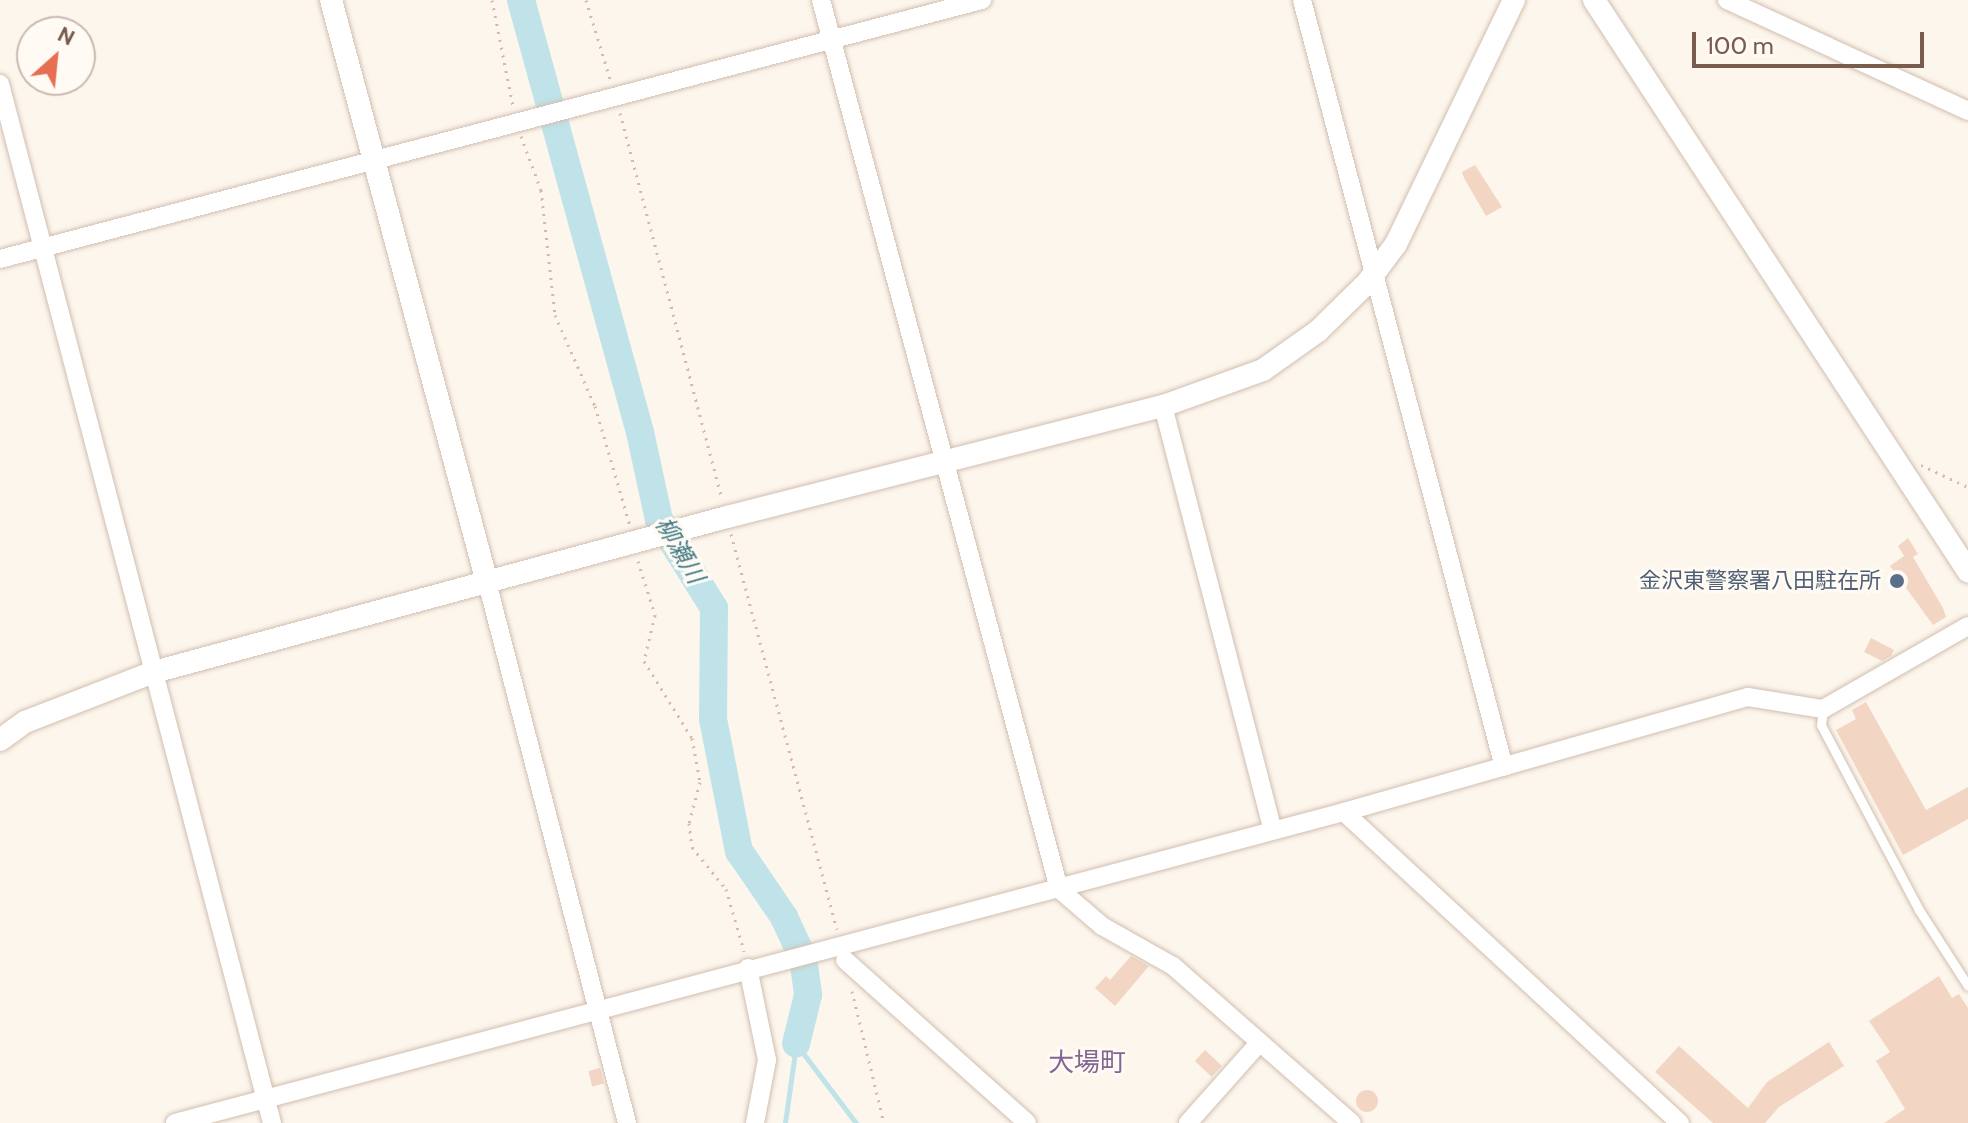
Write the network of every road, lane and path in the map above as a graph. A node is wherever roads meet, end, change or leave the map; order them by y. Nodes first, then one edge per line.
1 (331, 0) edge
2 (492, 0) edge
3 (586, 0) edge
4 (821, 0) edge
5 (982, 0) edge
6 (1302, 0) edge
7 (1514, 0) edge
8 (1594, 0) edge
9 (1727, 0) edge
10 (832, 40) junction
11 (0, 84) edge
12 (615, 96) junction
13 (1968, 111) edge
14 (515, 123) junction
15 (373, 161) junction
16 (43, 248) junction
17 (0, 259) edge
18 (1373, 275) junction
19 (1163, 406) junction
20 (946, 462) junction
21 (1915, 463) dead end
22 (1968, 487) edge
23 (727, 517) junction
24 (633, 546) junction
25 (1968, 571) edge
26 (487, 582) junction
27 (1968, 626) edge
28 (154, 672) junction
29 (1823, 709) junction
30 (0, 740) edge
31 (1504, 767) junction
32 (1344, 812) junction
33 (1273, 830) junction
34 (1059, 889) junction
35 (839, 950) junction
36 (751, 967) junction
37 (1968, 986) edge
38 (852, 990) dead end
39 (597, 1008) junction
40 (1260, 1042) junction
41 (265, 1099) junction
42 (175, 1123) edge
43 (272, 1123) edge
44 (627, 1123) edge
45 (755, 1123) edge
46 (884, 1123) edge
47 (1027, 1123) edge
48 (1188, 1123) edge
49 (1352, 1123) edge
50 (1680, 1123) edge

1 - 15 street
2 - 14 path
3 - 12 path
4 - 10 street
5 - 10 street
6 - 18 street
7 - 18 street
8 - 25 street
9 - 13 street
10 - 12 street
10 - 20 street
11 - 16 street
12 - 14 street
12 - 23 path
14 - 15 street
14 - 24 path
15 - 16 street
15 - 26 street
16 - 17 street
16 - 28 street
18 - 19 street
18 - 31 street
19 - 20 street
19 - 33 street
20 - 23 street
20 - 34 street
21 - 22 path
23 - 24 street
23 - 35 path
24 - 26 street
24 - 36 path
26 - 28 street
26 - 39 street
27 - 29 street
28 - 30 street
28 - 41 street
29 - 31 street
29 - 37 lane
31 - 32 street
32 - 33 street
32 - 50 street
33 - 34 street
34 - 35 street
34 - 40 street
35 - 36 street
35 - 47 street
36 - 39 street
36 - 45 street
38 - 46 path
39 - 41 street
39 - 44 street
40 - 48 street
40 - 49 street
41 - 42 street
41 - 43 street

